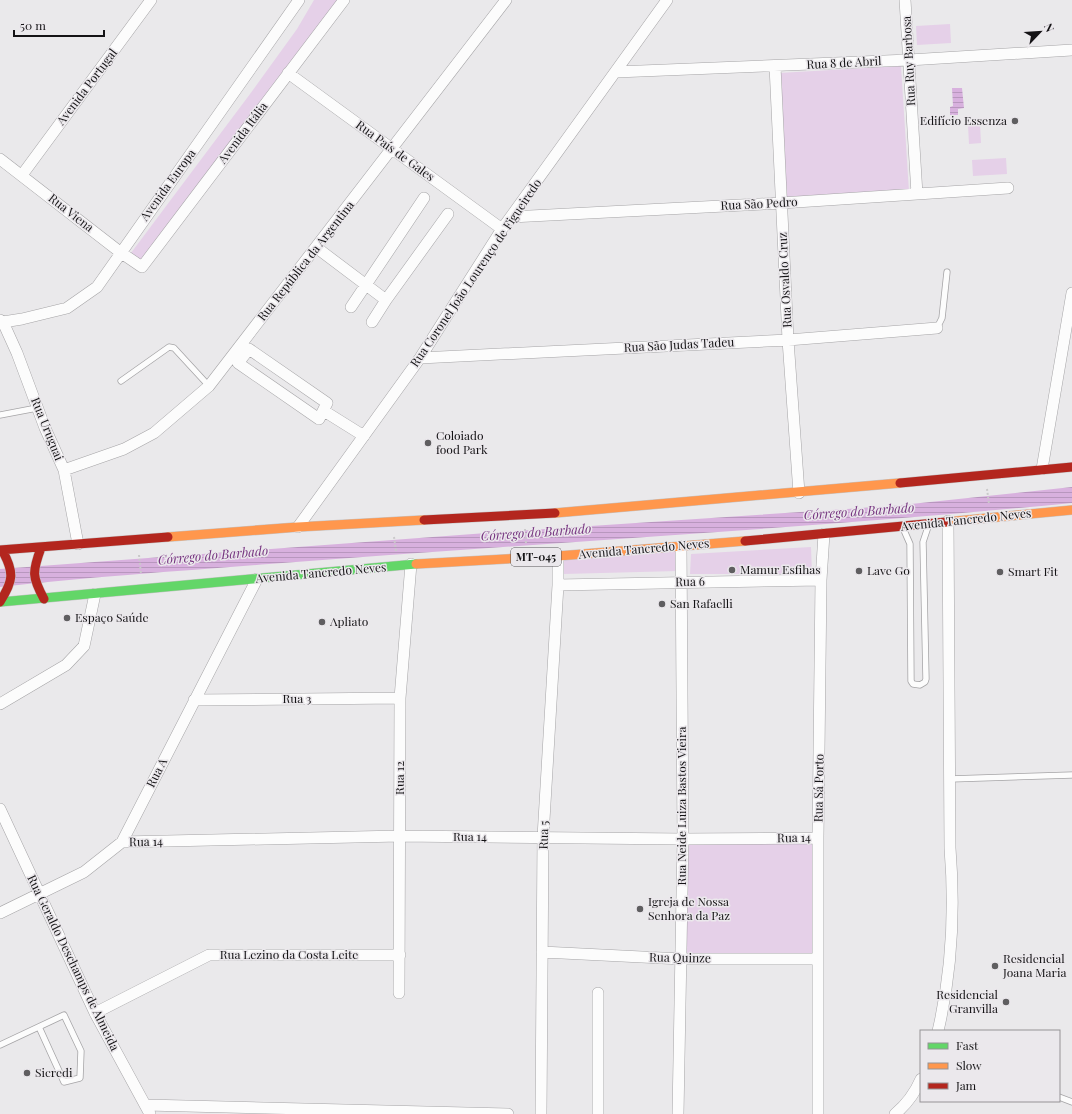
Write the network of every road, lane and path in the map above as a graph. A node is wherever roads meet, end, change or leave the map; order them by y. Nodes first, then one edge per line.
1 (151, 0) edge
2 (299, 0) edge
3 (344, 0) edge
4 (506, 0) edge
5 (667, 0) edge
6 (905, 0) edge
7 (1072, 50) edge
8 (909, 60) junction
9 (775, 66) junction
10 (616, 72) junction
11 (288, 73) junction
12 (392, 149) junction
13 (0, 159) edge
14 (22, 175) junction
15 (1008, 188) dead end
16 (916, 194) junction
17 (424, 198) dead end
18 (781, 203) junction
19 (448, 214) dead end
20 (511, 217) junction
21 (502, 229) junction
22 (317, 248) junction
23 (120, 252) junction
24 (142, 267) joint
25 (947, 272) dead end
26 (366, 285) junction
27 (1072, 293) edge
28 (386, 300) junction
29 (351, 307) dead end
30 (1, 321) edge
31 (372, 322) dead end
32 (937, 328) joint
33 (788, 340) junction
34 (420, 358) junction
35 (121, 381) dead end
36 (210, 386) junction
37 (37, 408) junction
38 (324, 411) junction
39 (0, 415) edge
40 (364, 436) junction
41 (1072, 467) edge
42 (1042, 469) junction
43 (64, 470) junction
44 (987, 490) dead end
45 (799, 493) junction
46 (989, 505) dead end
47 (1072, 510) edge
48 (948, 522) junction
49 (930, 523) junction
50 (298, 526) junction
51 (525, 526) dead end
52 (902, 526) junction
53 (824, 534) junction
54 (394, 535) dead end
55 (78, 544) junction
56 (527, 545) dead end
57 (681, 546) junction
58 (41, 548) junction
59 (1, 550) edge
60 (396, 554) dead end
61 (558, 556) junction
62 (140, 559) dead end
63 (411, 564) junction
64 (142, 578) dead end
65 (257, 579) junction
66 (821, 580) junction
67 (681, 582) junction
68 (558, 585) junction
69 (95, 594) junction
70 (44, 599) junction
71 (0, 602) edge
72 (400, 698) junction
73 (194, 700) junction
74 (0, 704) edge
75 (1072, 775) edge
76 (950, 779) junction
77 (0, 809) edge
78 (400, 836) junction
79 (543, 837) junction
80 (818, 838) junction
81 (683, 840) junction
82 (122, 842) junction
83 (39, 895) junction
84 (0, 913) edge
85 (542, 952) junction
86 (400, 956) junction
87 (682, 959) junction
88 (817, 959) junction
89 (399, 993) dead end
90 (598, 993) dead end
91 (95, 1012) junction
92 (39, 1027) junction
93 (938, 1030) edge
94 (0, 1045) edge
95 (920, 1081) edge
96 (1060, 1097) edge
97 (1072, 1102) edge
98 (148, 1110) edge
99 (508, 1114) edge
100 (541, 1114) edge
101 (598, 1114) edge
102 (678, 1114) edge
103 (818, 1114) edge
104 (895, 1114) edge

1 - 14 street, Avenida Portugal
2 - 23 street, Avenida Europa
3 - 11 street, Avenida Itália
4 - 12 street, Rua República da Argentina
5 - 10 street, Rua Coronel João Lourenço de Figueiredo
6 - 8 street, Rua Ruy Barbosa
7 - 8 street, Rua 8 de Abril
8 - 9 street, Rua 8 de Abril
8 - 16 street, Rua Ruy Barbosa
9 - 10 street, Rua 8 de Abril
9 - 18 street, Rua Osvaldo Cruz
10 - 20 street, Rua Coronel João Lourenço de Figueiredo
11 - 12 street, Rua País de Gales
11 - 24 street, Avenida Itália
12 - 21 street, Rua País de Gales
12 - 22 street, Rua República da Argentina
13 - 14 street, Rua Viena
14 - 23 street, Rua Viena
15 - 16 street, Rua São Pedro
16 - 18 street, Rua São Pedro
17 - 26 street
18 - 20 street, Rua São Pedro
18 - 33 street, Rua Osvaldo Cruz
19 - 28 street
20 - 21 street, Rua Coronel João Lourenço de Figueiredo
21 - 34 street, Rua Coronel João Lourenço de Figueiredo
22 - 26 street
22 - 36 street, Rua República da Argentina
23 - 24 street, Rua Viena
23 - 30 street, Avenida Europa
25 - 32 lane
26 - 28 street
26 - 29 street
27 - 42 street
28 - 31 street
30 - 37 street, Rua Uruguai
32 - 33 street, Rua São Judas Tadeu
33 - 34 street, Rua São Judas Tadeu
33 - 45 street, Rua Osvaldo Cruz
34 - 40 street, Rua Coronel João Lourenço de Figueiredo
35 - 36 lane
36 - 43 street, Rua República da Argentina
37 - 39 lane
37 - 43 street, Rua Uruguai
38 - 38 street
38 - 40 street
40 - 50 street, Rua Coronel João Lourenço de Figueiredo
41 - 42 main road
42 - 45 main road
43 - 55 street, Rua Uruguai
44 - 46 path
45 - 50 main road
47 - 48 main road, Avenida Tancredo Neves / MT-045
48 - 49 main road, Avenida Tancredo Neves / MT-045
48 - 76 street
49 - 52 main road, Avenida Tancredo Neves / MT-045
49 - 52 lane
50 - 55 main road
51 - 56 path
52 - 53 main road, Avenida Tancredo Neves / MT-045
53 - 57 main road, Avenida Tancredo Neves / MT-045
53 - 66 street, Rua Sá Porto
54 - 60 path
55 - 58 main road
57 - 61 main road, Avenida Tancredo Neves / MT-045
57 - 67 street, Rua Neide Luiza Bastos Vieira
58 - 59 main road
58 - 70 main road
59 - 71 main road
61 - 63 main road, Avenida Tancredo Neves / MT-045
61 - 68 street, Rua 5
62 - 64 path
63 - 65 main road, Avenida Tancredo Neves / MT-045
63 - 72 street, Rua 12
65 - 69 main road, Avenida Tancredo Neves / MT-045
65 - 73 street, Rua A
66 - 67 street, Rua 6
66 - 80 street, Rua Sá Porto
67 - 68 street, Rua 6
67 - 81 street, Rua Neide Luiza Bastos Vieira
68 - 79 street, Rua 5
69 - 70 main road, Avenida Tancredo Neves / MT-045
69 - 74 street
70 - 71 main road, Avenida Tancredo Neves / MT-045
72 - 73 street, Rua 3
72 - 78 street, Rua 12
73 - 82 street, Rua A
75 - 76 lane
76 - 93 street
77 - 83 street, Rua Geraldo Deschamps de Almeida
78 - 79 street, Rua 14
78 - 82 street, Rua 14
78 - 86 street, Rua 12
79 - 81 street, Rua 14
79 - 85 street, Rua 5
80 - 81 street, Rua 14
80 - 88 street, Rua Sá Porto
81 - 87 street, Rua Neide Luiza Bastos Vieira
82 - 83 street, Rua A
83 - 84 street, Rua A
83 - 91 street, Rua Geraldo Deschamps de Almeida
85 - 87 street, Rua Quinze
85 - 100 street, Rua 5
86 - 89 street, Rua 12
86 - 91 street, Rua Lezino da Costa Leite
87 - 88 street, Rua Quinze
87 - 102 street, Rua Neide Luiza Bastos Vieira
88 - 103 street, Rua Sá Porto
90 - 101 street
91 - 98 street, Rua Geraldo Deschamps de Almeida
92 - 92 lane
92 - 94 lane
95 - 104 street
96 - 97 lane
98 - 99 street

